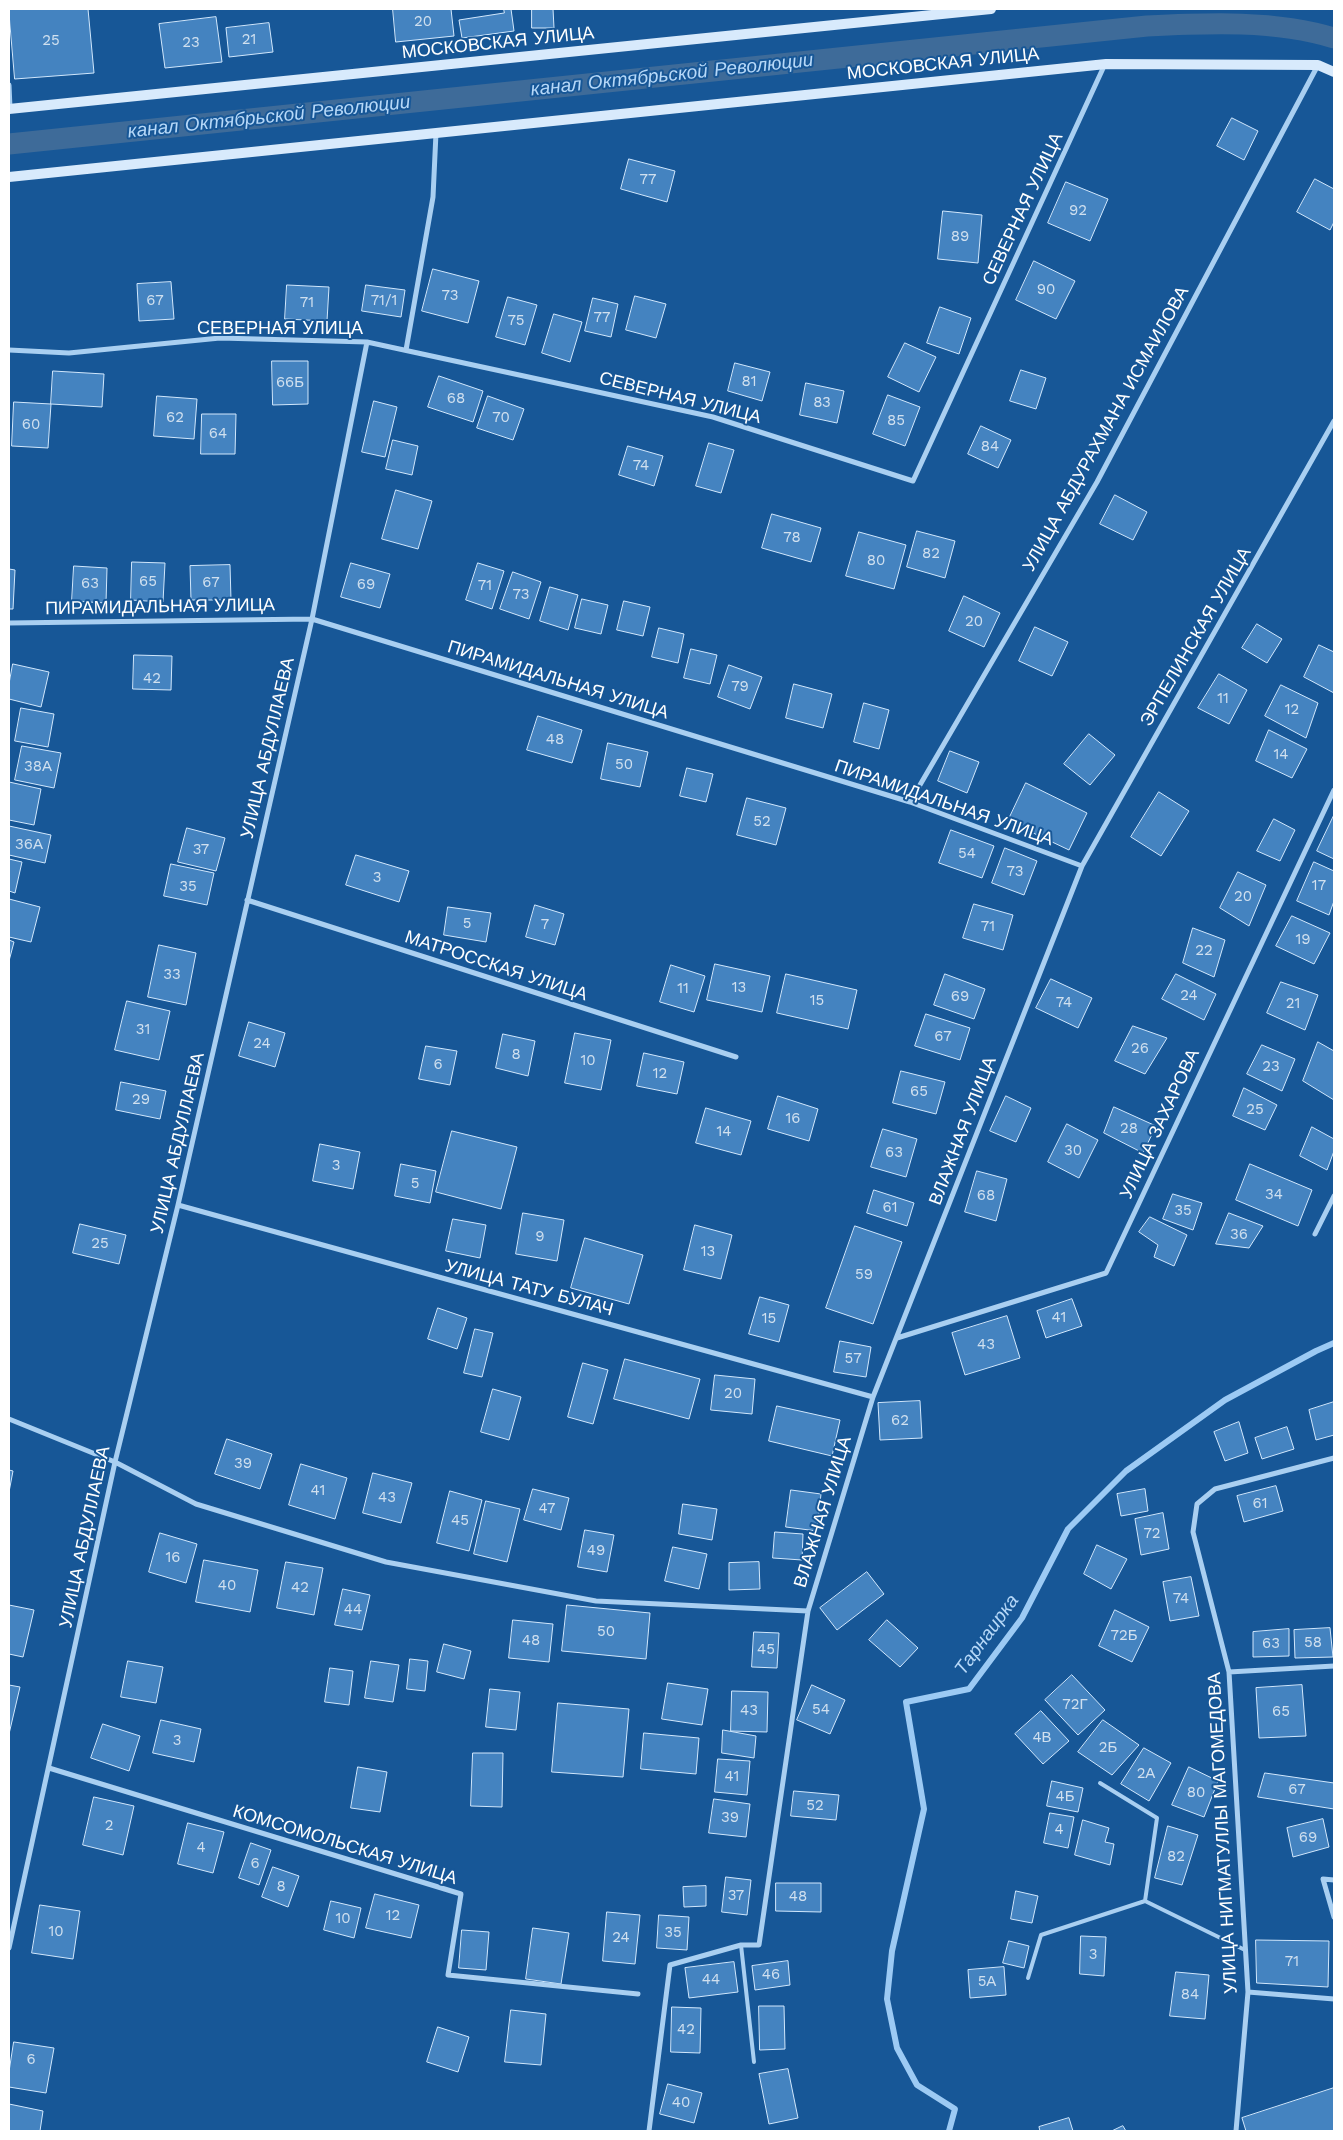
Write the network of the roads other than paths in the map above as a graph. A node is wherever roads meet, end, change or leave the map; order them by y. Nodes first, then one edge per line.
1 (992, 9) edge
2 (1106, 64) junction
3 (1318, 65) junction
4 (1334, 72) edge
5 (9, 85) edge
6 (9, 109) edge
7 (436, 132) junction
8 (9, 177) edge
9 (367, 342) junction
10 (9, 350) edge
11 (406, 350) junction
12 (1334, 421) edge
13 (312, 619) junction
14 (9, 623) edge
15 (1334, 790) edge
16 (910, 802) junction
17 (1082, 866) junction
18 (247, 900) junction
19 (736, 1057) dead end
20 (1334, 1196) edge
21 (178, 1205) junction
22 (1315, 1234) dead end
23 (897, 1338) junction
24 (873, 1397) junction
25 (9, 1419) edge
26 (1334, 1458) edge
27 (115, 1462) junction
28 (808, 1611) junction
29 (1334, 1666) edge
30 (1229, 1672) junction
31 (49, 1768) junction
32 (1100, 1783) dead end
33 (1334, 1880) edge
34 (1145, 1901) junction
35 (1334, 1918) edge
36 (741, 1946) junction
37 (9, 1948) edge
38 (1245, 1950) junction
39 (1028, 1978) dead end
40 (1248, 1992) junction
41 (638, 1994) dead end
42 (1334, 1999) edge
43 (754, 2062) dead end
44 (649, 2131) edge
45 (1236, 2131) edge

1 - 6 main road, МОСКОВСКАЯ УЛИЦА
2 - 3 main road, МОСКОВСКАЯ УЛИЦА
2 - 7 main road, МОСКОВСКАЯ УЛИЦА
2 - 11 street, СЕВЕРНАЯ УЛИЦА
3 - 4 main road
3 - 16 street, УЛИЦА АБДУРАХМАНА ИСМАИЛОВА
5 - 6 street
7 - 8 main road, МОСКОВСКАЯ УЛИЦА
7 - 11 street
9 - 10 street, СЕВЕРНАЯ УЛИЦА
9 - 11 street, СЕВЕРНАЯ УЛИЦА
9 - 13 street, УЛИЦА АБДУЛЛАЕВА
12 - 17 street, ЭРПЕЛИНСКАЯ УЛИЦА
13 - 14 street, ПИРАМИДАЛЬНАЯ УЛИЦА
13 - 16 street, ПИРАМИДАЛЬНАЯ УЛИЦА
13 - 18 street, УЛИЦА АБДУЛЛАЕВА
15 - 23 street, УЛИЦА ЗАХАРОВА
16 - 17 street, ПИРАМИДАЛЬНАЯ УЛИЦА
17 - 23 street, ВЛАЖНАЯ УЛИЦА
18 - 19 street, МАТРОССКАЯ УЛИЦА
18 - 21 street, УЛИЦА АБДУЛЛАЕВА
20 - 22 street
21 - 24 street, УЛИЦА ТАТУ БУЛАЧ
21 - 27 street, УЛИЦА АБДУЛЛАЕВА
23 - 24 street, ВЛАЖНАЯ УЛИЦА
24 - 28 street, ВЛАЖНАЯ УЛИЦА
25 - 27 street
26 - 30 street, УЛИЦА НИГМАТУЛЛЫ МАГОМЕДОВА
27 - 28 street
27 - 31 street, УЛИЦА АБДУЛЛАЕВА
28 - 36 street, ВЛАЖНАЯ УЛИЦА
29 - 30 street
30 - 38 street, УЛИЦА НИГМАТУЛЛЫ МАГОМЕДОВА
31 - 37 street, УЛИЦА АБДУЛЛАЕВА
31 - 41 street, КОМСОМОЛЬСКАЯ УЛИЦА
32 - 34 lane
33 - 35 street
34 - 38 lane
34 - 39 lane
36 - 43 lane
36 - 44 street, ВЛАЖНАЯ УЛИЦА
38 - 40 street, УЛИЦА НИГМАТУЛЛЫ МАГОМЕДОВА
40 - 42 street
40 - 45 street, УЛИЦА НИГМАТУЛЛЫ МАГОМЕДОВА

